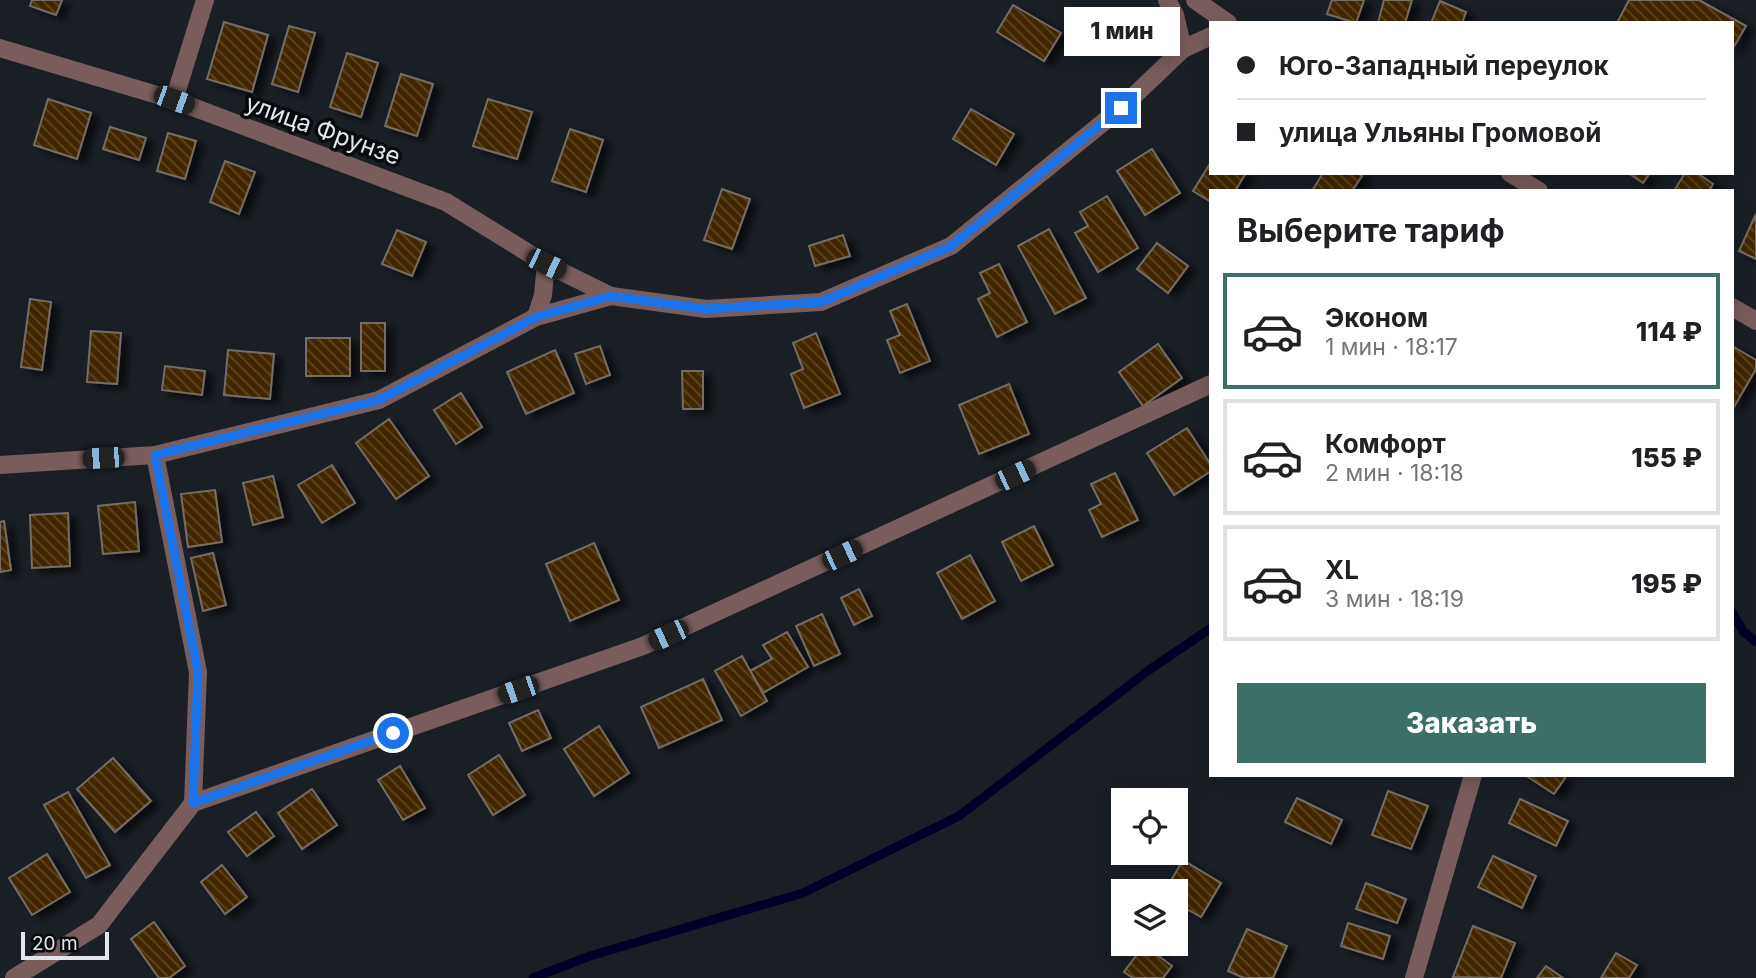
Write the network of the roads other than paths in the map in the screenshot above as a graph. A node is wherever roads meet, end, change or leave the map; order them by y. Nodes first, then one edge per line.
1 (205, 0) edge
2 (1167, 0) edge
3 (1195, 0) edge
4 (1225, 21) edge
5 (1209, 37) edge
6 (0, 48) edge
7 (1183, 48) junction
8 (174, 100) junction
9 (1513, 175) edge
10 (1536, 189) edge
11 (546, 264) junction
12 (611, 296) junction
13 (1734, 308) edge
14 (536, 317) junction
15 (1756, 321) edge
16 (1209, 385) edge
17 (155, 455) junction
18 (0, 465) edge
19 (1472, 777) edge
20 (193, 803) junction
21 (14, 978) edge
22 (1414, 978) edge

1 - 8 street
2 - 7 street
3 - 4 street
5 - 7 street
6 - 8 street, улица Фрунзе
7 - 12 street
8 - 11 street, улица Фрунзе
9 - 10 street
11 - 12 street, улица Фрунзе
11 - 14 street
12 - 14 street
13 - 15 street
14 - 17 street
16 - 20 street
17 - 18 street
17 - 20 street
19 - 22 street
20 - 21 street

